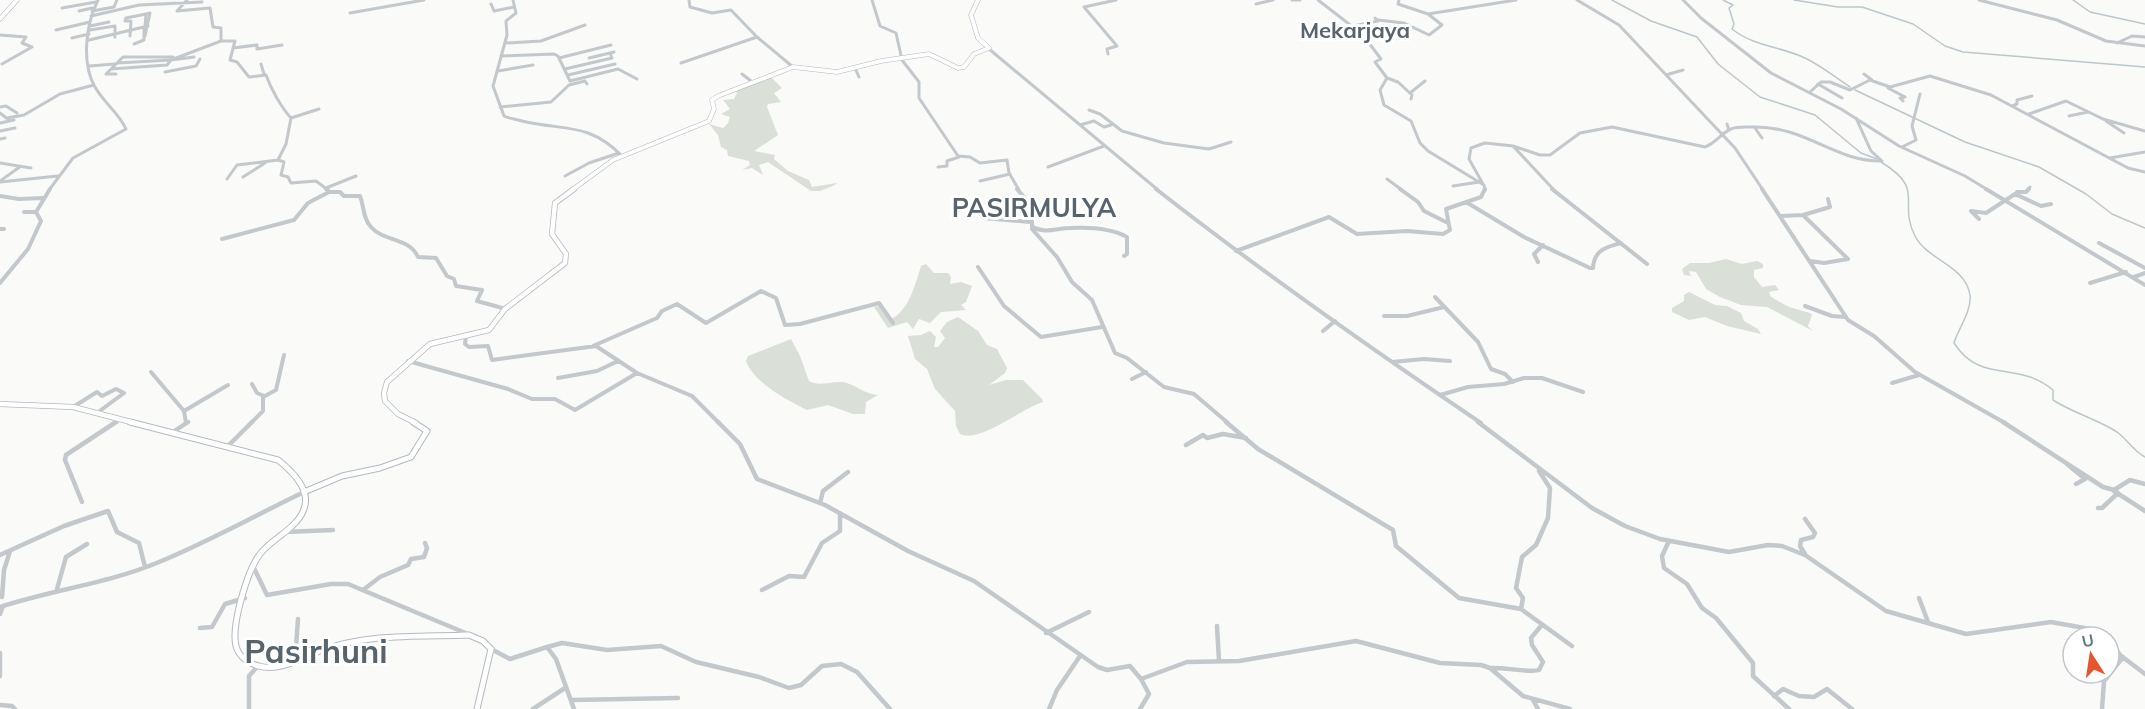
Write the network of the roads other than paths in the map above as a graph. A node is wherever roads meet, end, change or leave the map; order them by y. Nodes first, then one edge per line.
1 (17, 0) edge
2 (117, 0) edge
3 (141, 0) edge
4 (424, 0) edge
5 (513, 0) edge
6 (689, 0) edge
7 (872, 0) edge
8 (978, 0) edge
9 (1116, 0) edge
10 (1273, 0) edge
11 (1292, 0) edge
12 (1300, 0) edge
13 (1318, 0) edge
14 (1400, 0) edge
15 (1516, 0) edge
16 (1577, 0) edge
17 (1683, 0) edge
18 (1979, 0) edge
19 (97, 1) edge
20 (185, 2) edge
21 (201, 2) dead end
22 (491, 4) dead end
23 (1256, 4) dead end
24 (137, 6) junction
25 (514, 7) junction
26 (62, 8) dead end
27 (92, 10) junction
28 (79, 11) dead end
29 (156, 13) dead end
30 (350, 13) dead end
31 (148, 14) junction
32 (1428, 14) junction
33 (0, 19) edge
34 (79, 21) dead end
35 (109, 22) dead end
36 (90, 24) junction
37 (585, 25) dead end
38 (1353, 26) junction
39 (146, 27) junction
40 (99, 29) junction
41 (56, 30) dead end
42 (130, 30) junction
43 (0, 34) edge
44 (115, 35) junction
45 (130, 36) dead end
46 (100, 37) junction
47 (757, 37) junction
48 (2145, 37) edge
49 (72, 38) dead end
50 (89, 40) junction
51 (221, 41) junction
52 (506, 43) junction
53 (134, 44) dead end
54 (2116, 44) junction
55 (282, 45) dead end
56 (612, 45) dead end
57 (2145, 46) edge
58 (233, 48) junction
59 (989, 49) junction
60 (1108, 54) dead end
61 (500, 56) junction
62 (194, 57) dead end
63 (172, 58) junction
64 (559, 58) junction
65 (589, 58) dead end
66 (612, 58) junction
67 (900, 59) junction
68 (200, 60) dead end
69 (681, 63) dead end
70 (2, 64) dead end
71 (116, 64) junction
72 (261, 64) dead end
73 (615, 64) junction
74 (167, 65) junction
75 (533, 65) dead end
76 (89, 66) junction
77 (793, 67) junction
78 (855, 68) junction
79 (111, 69) junction
80 (565, 69) junction
81 (618, 69) junction
82 (1683, 70) dead end
83 (498, 71) junction
84 (165, 72) junction
85 (116, 74) dead end
86 (264, 74) junction
87 (742, 74) dead end
88 (1864, 74) dead end
89 (568, 75) junction
90 (1666, 75) junction
91 (859, 77) dead end
92 (163, 78) dead end
93 (1387, 78) junction
94 (637, 79) dead end
95 (1872, 80) junction
96 (751, 81) junction
97 (1425, 81) dead end
98 (1817, 83) junction
99 (587, 84) dead end
100 (94, 85) junction
101 (1888, 87) junction
102 (1810, 92) junction
103 (1410, 93) junction
104 (1920, 94) dead end
105 (2032, 96) dead end
106 (1842, 98) dead end
107 (1411, 99) dead end
108 (1903, 101) dead end
109 (2011, 106) junction
110 (0, 107) edge
111 (500, 107) junction
112 (319, 109) dead end
113 (1089, 110) dead end
114 (2088, 111) junction
115 (0, 113) edge
116 (18, 114) junction
117 (2029, 114) junction
118 (2069, 116) dead end
119 (1856, 117) junction
120 (291, 118) junction
121 (2103, 119) junction
122 (10, 120) junction
123 (0, 123) edge
124 (1727, 124) dead end
125 (1111, 125) junction
126 (1079, 126) junction
127 (15, 128) dead end
128 (1755, 128) junction
129 (1729, 130) junction
130 (1803, 130) dead end
131 (2145, 130) edge
132 (0, 131) edge
133 (2124, 133) dead end
134 (119, 134) joint
135 (1798, 134) junction
136 (1724, 136) junction
137 (113, 137) joint
138 (5, 138) dead end
139 (1762, 138) dead end
140 (0, 139) edge
141 (1231, 142) dead end
142 (1104, 146) junction
143 (1513, 146) junction
144 (1901, 147) junction
145 (2145, 152) edge
146 (621, 155) junction
147 (959, 157) junction
148 (2109, 158) junction
149 (278, 160) junction
150 (268, 161) junction
151 (0, 163) edge
152 (21, 166) junction
153 (938, 167) dead end
154 (1048, 167) dead end
155 (31, 168) dead end
156 (2145, 172) edge
157 (1010, 174) junction
158 (59, 176) junction
159 (356, 176) dead end
160 (565, 176) dead end
161 (243, 177) dead end
162 (227, 179) dead end
163 (1387, 179) dead end
164 (0, 181) edge
165 (980, 181) dead end
166 (1482, 184) junction
167 (1453, 186) dead end
168 (2030, 187) dead end
169 (328, 190) junction
170 (2011, 195) junction
171 (0, 196) edge
172 (44, 198) junction
173 (1828, 199) dead end
174 (2007, 200) junction
175 (1466, 202) junction
176 (2051, 204) dead end
177 (24, 212) dead end
178 (36, 212) junction
179 (1803, 215) junction
180 (1779, 216) junction
181 (983, 218) dead end
182 (1978, 219) dead end
183 (1448, 223) junction
184 (1030, 224) junction
185 (222, 239) dead end
186 (1621, 243) junction
187 (2099, 243) dead end
188 (1544, 245) junction
189 (1236, 251) junction
190 (1124, 256) dead end
191 (1809, 261) junction
192 (1538, 262) dead end
193 (1647, 264) dead end
194 (978, 267) dead end
195 (2145, 268) edge
196 (2126, 272) junction
197 (2145, 273) edge
198 (2133, 277) junction
199 (0, 282) edge
200 (2090, 283) dead end
201 (2145, 285) edge
202 (1435, 297) dead end
203 (1805, 306) dead end
204 (1444, 307) junction
205 (506, 309) junction
206 (1384, 316) dead end
207 (1846, 317) junction
208 (1335, 321) junction
209 (893, 323) dead end
210 (1102, 327) junction
211 (1323, 331) dead end
212 (466, 336) junction
213 (593, 345) junction
214 (284, 355) dead end
215 (407, 361) junction
216 (618, 361) junction
217 (1450, 361) dead end
218 (1391, 362) junction
219 (151, 372) dead end
220 (1146, 372) junction
221 (637, 373) junction
222 (1920, 375) junction
223 (558, 378) dead end
224 (1132, 379) dead end
225 (1513, 382) junction
226 (1892, 383) dead end
227 (252, 384) dead end
228 (228, 385) dead end
229 (1583, 392) dead end
230 (1440, 395) junction
231 (264, 396) junction
232 (0, 404) edge
233 (73, 406) junction
234 (184, 411) junction
235 (97, 413) junction
236 (120, 419) junction
237 (173, 432) junction
238 (1246, 438) junction
239 (229, 445) junction
240 (1186, 445) dead end
241 (2064, 461) junction
242 (1531, 463) junction
243 (848, 472) dead end
244 (2076, 484) dead end
245 (2145, 484) edge
246 (2116, 491) junction
247 (304, 492) junction
248 (82, 502) dead end
249 (820, 503) junction
250 (2098, 508) dead end
251 (2145, 512) edge
252 (840, 514) junction
253 (1804, 519) dead end
254 (333, 530) dead end
255 (284, 532) junction
256 (1669, 541) junction
257 (425, 543) dead end
258 (87, 544) dead end
259 (10, 550) junction
260 (0, 555) edge
261 (1805, 555) junction
262 (145, 567) junction
263 (254, 568) junction
264 (57, 590) junction
265 (363, 590) junction
266 (762, 590) dead end
267 (3, 597) dead end
268 (244, 598) junction
269 (1919, 598) dead end
270 (1, 606) edge
271 (1521, 609) junction
272 (1089, 612) dead end
273 (0, 614) edge
274 (298, 619) dead end
275 (1928, 622) junction
276 (2067, 625) edge
277 (1217, 626) dead end
278 (1541, 626) junction
279 (200, 628) dead end
280 (1046, 633) junction
281 (469, 634) junction
282 (1572, 646) dead end
283 (547, 647) junction
284 (490, 649) junction
285 (0, 653) edge
286 (2121, 654) edge
287 (1080, 656) junction
288 (2123, 657) junction
289 (295, 662) junction
290 (1219, 662) junction
291 (259, 666) junction
292 (1490, 668) junction
293 (2145, 674) edge
294 (0, 675) edge
295 (1141, 679) junction
296 (565, 688) junction
297 (1774, 696) junction
298 (678, 698) dead end
299 (571, 700) junction
300 (1533, 700) junction
301 (0, 705) edge
302 (15, 709) edge
303 (249, 709) edge
304 (477, 709) edge
305 (533, 709) edge
306 (574, 709) edge
307 (890, 709) edge
308 (1049, 709) edge
309 (1140, 709) edge
310 (1538, 709) edge
311 (1570, 709) edge
312 (1789, 709) edge
313 (1851, 709) edge
314 (2102, 709) edge

1 - 33 main road
2 - 27 street
3 - 24 street
4 - 30 street
5 - 25 street
6 - 47 street
7 - 67 street
8 - 59 street
9 - 60 street
10 - 23 street
11 - 12 street
13 - 38 street
14 - 32 street
15 - 32 street
16 - 90 street
17 - 102 street
18 - 54 street
19 - 26 street
19 - 27 street
20 - 21 street
20 - 24 street
20 - 51 street
22 - 25 street
24 - 36 street
25 - 52 street
27 - 28 street
27 - 36 street
29 - 31 street
31 - 39 street
31 - 42 street
32 - 38 street
34 - 36 street
35 - 36 street
36 - 40 street
36 - 41 street
36 - 49 street
36 - 50 street
37 - 52 street
38 - 93 street
39 - 42 street
39 - 53 street
40 - 44 street
40 - 46 street
42 - 44 street
42 - 45 street
43 - 70 street
44 - 46 street
46 - 50 street
47 - 69 street
47 - 77 street
48 - 54 street
50 - 76 street
51 - 58 street
51 - 63 street
52 - 61 street
54 - 57 street
55 - 58 street
56 - 64 street
58 - 86 street
59 - 67 street
59 - 126 street
61 - 64 street
61 - 83 street
62 - 63 street
63 - 71 street
63 - 74 street
64 - 80 street
65 - 66 street
66 - 73 street
66 - 80 street
67 - 78 street
67 - 147 street
68 - 84 street
71 - 76 street
71 - 79 street
72 - 86 street
73 - 81 street
73 - 89 street
74 - 79 street
74 - 84 street
75 - 83 street
76 - 100 street
77 - 78 street
77 - 96 street
78 - 91 street
79 - 85 street
80 - 89 street
81 - 89 street
81 - 94 street
82 - 90 street
83 - 111 street
84 - 92 street
86 - 120 street
87 - 96 street
88 - 95 street
90 - 136 street
93 - 103 street
93 - 166 street
95 - 98 street
95 - 101 street
96 - 146 street
97 - 103 street
98 - 102 street
98 - 106 street
99 - 111 street
100 - 116 street
100 - 134 street
101 - 108 street
101 - 109 street
102 - 119 street
103 - 107 street
104 - 144 street
105 - 109 street
109 - 117 street
110 - 116 street
111 - 146 street
112 - 120 street
113 - 125 street
114 - 117 street
114 - 118 street
114 - 121 street
115 - 122 street
116 - 122 street
117 - 148 street
119 - 135 street
119 - 144 street
120 - 149 street
121 - 131 street
121 - 133 street
122 - 123 street
124 - 129 street
125 - 126 street
125 - 141 street
126 - 142 street
127 - 132 street
128 - 129 street
128 - 135 street
128 - 139 street
129 - 136 street
130 - 135 street
134 - 137 street
136 - 143 street
136 - 180 street
137 - 158 street
138 - 140 street
142 - 154 street
142 - 189 street
143 - 166 street
143 - 186 street
144 - 174 street
145 - 148 street
146 - 160 street
146 - 205 street
147 - 153 street
147 - 157 street
148 - 156 street
149 - 150 street
149 - 169 street
150 - 161 street
150 - 162 street
151 - 152 street
152 - 155 street
152 - 164 street
157 - 165 street
157 - 184 street
158 - 164 street
158 - 172 street
159 - 169 street
163 - 183 street
166 - 167 street
166 - 175 street
168 - 170 street
169 - 185 street
169 - 205 street
170 - 174 street
170 - 176 street
171 - 172 street
172 - 178 street
173 - 179 street
174 - 182 street
174 - 196 street
175 - 183 street
175 - 188 street
177 - 178 street
178 - 199 street
179 - 180 street
179 - 191 street
180 - 191 street
181 - 184 street
183 - 189 street
184 - 190 street
184 - 210 street
186 - 188 street
186 - 193 street
187 - 195 street
188 - 192 street
189 - 208 street
191 - 207 street
194 - 210 street
196 - 198 street
196 - 200 street
197 - 198 street
198 - 201 street
202 - 204 street
203 - 207 street
204 - 206 street
204 - 225 street
205 - 212 street
207 - 222 street
208 - 211 street
208 - 218 street
209 - 213 street
210 - 220 street
212 - 213 street
212 - 215 street
213 - 216 street
214 - 231 street
215 - 221 street
215 - 247 street
216 - 221 street
216 - 223 street
217 - 218 street
218 - 230 street
219 - 234 street
220 - 224 street
220 - 238 street
221 - 249 street
222 - 226 street
222 - 241 street
225 - 229 street
225 - 230 street
227 - 231 street
228 - 234 street
230 - 242 street
231 - 239 street
232 - 233 street
233 - 235 street
233 - 235 street
234 - 237 street
235 - 236 street
236 - 237 street
236 - 248 street
237 - 239 street
238 - 240 street
238 - 271 street
239 - 247 street
241 - 244 street
241 - 246 street
242 - 256 street
242 - 271 street
243 - 249 street
245 - 246 street
246 - 250 street
246 - 251 street
247 - 255 street
247 - 262 street
249 - 252 street
252 - 266 street
252 - 280 street
253 - 261 street
254 - 255 street
255 - 263 street
256 - 261 street
256 - 297 street
257 - 265 street
258 - 264 street
259 - 260 street
259 - 262 street
259 - 267 street
261 - 275 street
262 - 264 street
263 - 265 street
263 - 268 street
264 - 270 street
265 - 281 street
268 - 279 street
268 - 291 street
269 - 275 street
270 - 273 street
271 - 278 street
272 - 280 street
274 - 289 street
275 - 276 street
277 - 290 street
278 - 282 street
278 - 292 street
280 - 287 street
281 - 284 street
281 - 289 street
283 - 284 street
283 - 296 street
283 - 307 street
284 - 304 street
285 - 294 street
286 - 288 street
287 - 295 street
287 - 308 street
288 - 293 street
288 - 314 street
289 - 291 street
290 - 292 street
290 - 295 street
291 - 303 street
292 - 300 street
295 - 309 street
296 - 299 street
296 - 305 street
297 - 312 street
297 - 313 street
298 - 299 street
299 - 306 street
300 - 310 street
300 - 311 street
301 - 302 street

